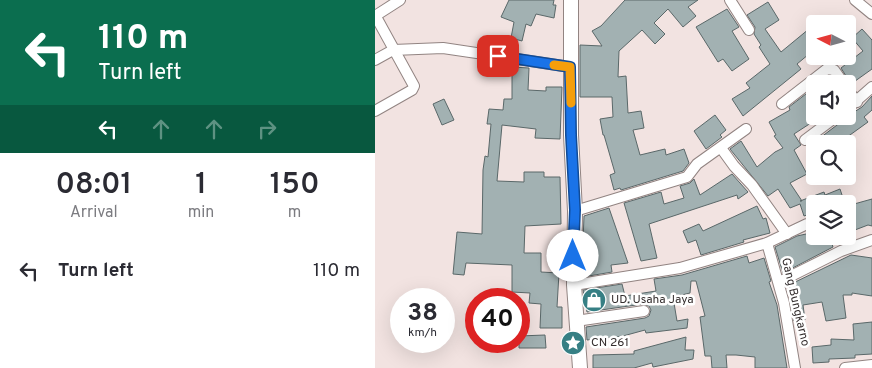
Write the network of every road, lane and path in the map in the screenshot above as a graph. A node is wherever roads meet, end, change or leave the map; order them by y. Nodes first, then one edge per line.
1 (400, 0) edge
2 (571, 0) edge
3 (730, 0) edge
4 (855, 0) edge
5 (872, 14) edge
6 (375, 16) edge
7 (749, 30) dead end
8 (393, 50) junction
9 (375, 60) edge
10 (570, 67) junction
11 (819, 75) edge
12 (838, 75) edge
13 (806, 85) edge
14 (872, 87) edge
15 (857, 102) edge
16 (782, 104) dead end
17 (375, 112) edge
18 (825, 125) edge
19 (746, 129) dead end
20 (805, 140) dead end
21 (721, 148) junction
22 (575, 210) junction
23 (806, 224) edge
24 (787, 234) junction
25 (872, 240) edge
26 (767, 243) junction
27 (779, 282) junction
28 (574, 285) junction
29 (644, 311) dead end
30 (576, 321) junction
31 (872, 365) edge
32 (580, 368) edge
33 (795, 368) edge
34 (845, 368) edge

1 - 6 street
2 - 10 street
3 - 7 street
4 - 5 street
6 - 8 street
8 - 9 street
8 - 10 street
8 - 17 street
10 - 22 street
11 - 12 street
13 - 16 street
14 - 15 street
18 - 20 street
19 - 21 street
21 - 22 street
21 - 24 street
22 - 28 street
23 - 24 street
24 - 26 street
25 - 27 street
26 - 27 street, Gang Bungkarno
26 - 28 street
27 - 33 street, Gang Bungkarno
28 - 30 street
29 - 30 street
30 - 32 street
31 - 34 street

